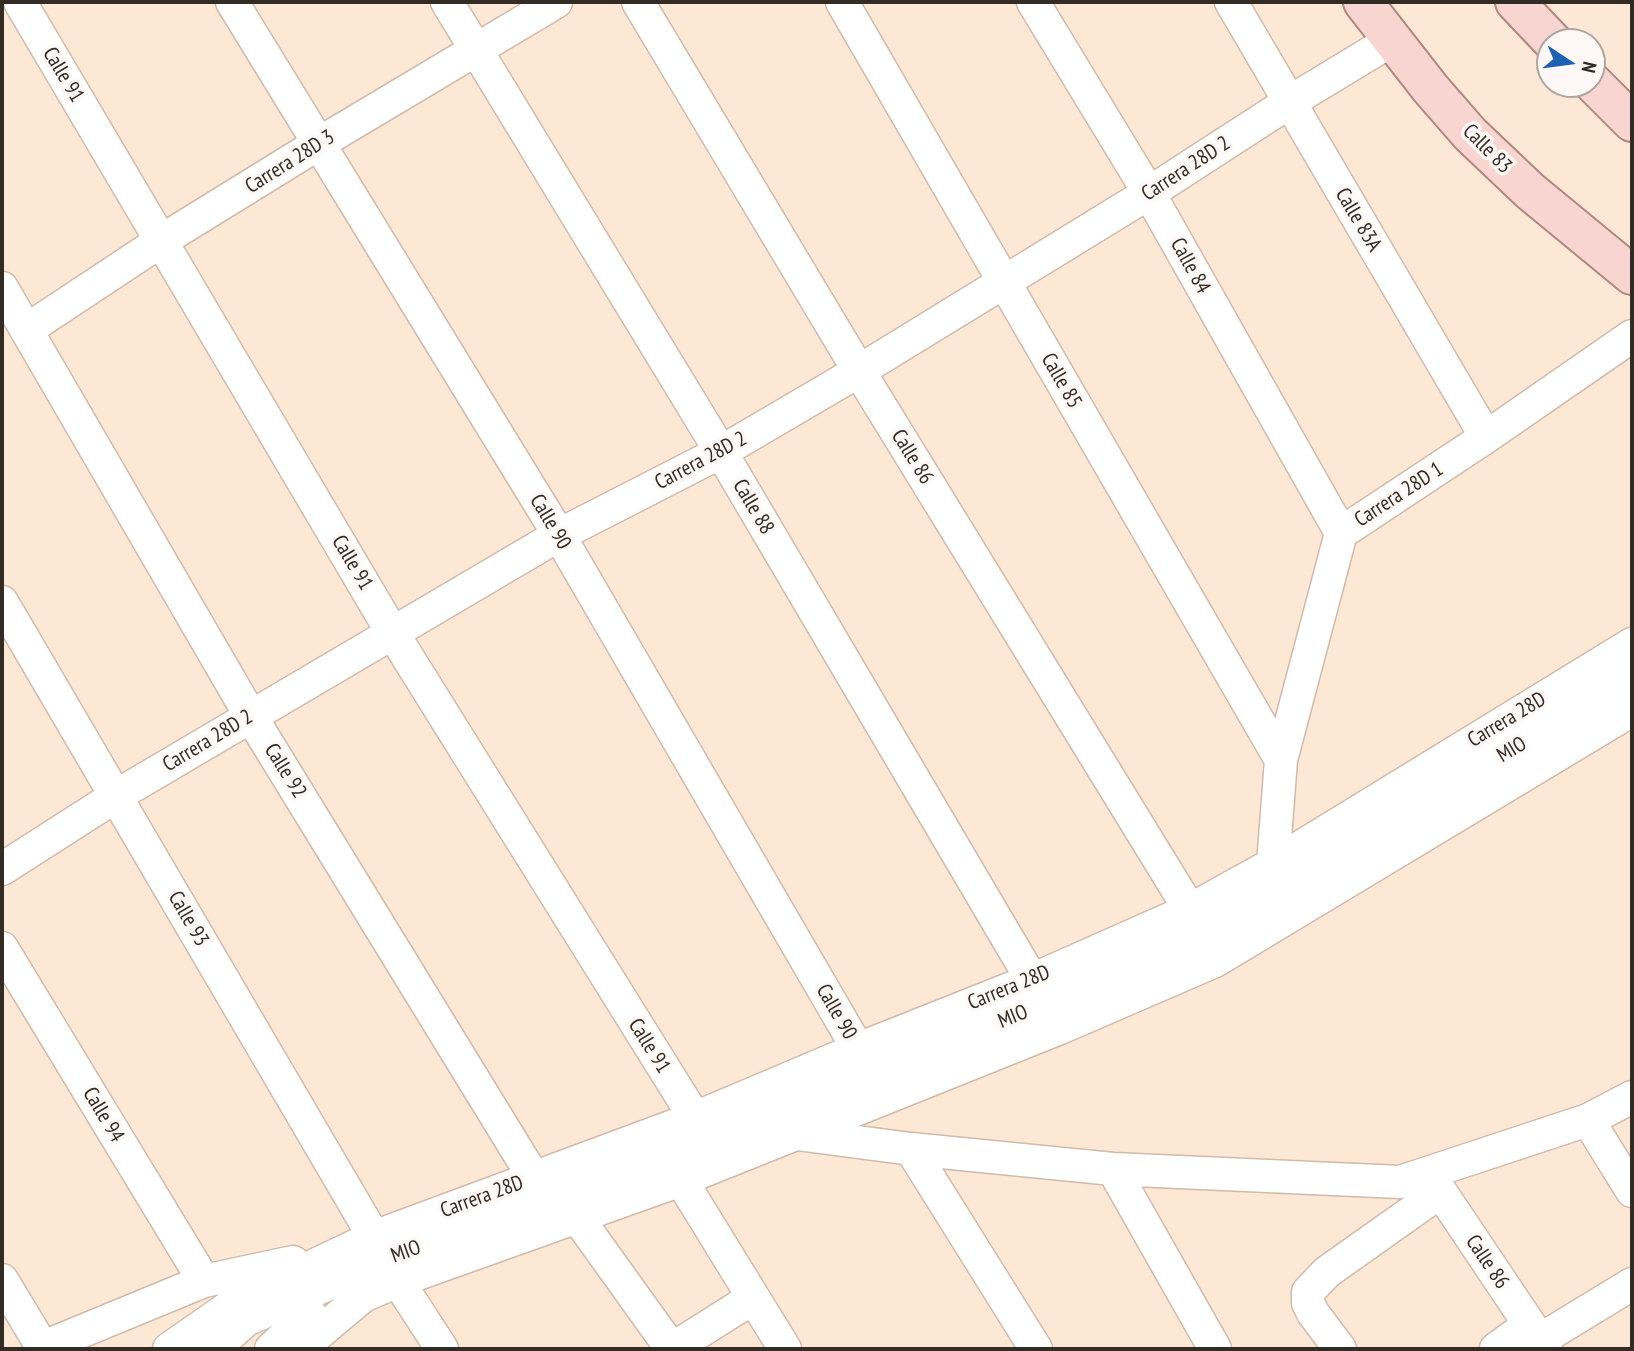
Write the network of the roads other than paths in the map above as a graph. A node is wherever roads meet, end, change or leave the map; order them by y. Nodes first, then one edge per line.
1 (19, 2) edge
2 (232, 2) edge
3 (447, 2) edge
4 (556, 2) edge
5 (638, 2) edge
6 (842, 2) edge
7 (1033, 2) edge
8 (1231, 2) edge
9 (1363, 2) edge
10 (1515, 2) edge
11 (1540, 28) edge
12 (1391, 40) junction
13 (476, 51) junction
14 (1606, 96) edge
15 (1288, 103) junction
16 (1632, 122) edge
17 (318, 144) junction
18 (1149, 193) junction
19 (162, 241) junction
20 (1632, 275) edge
21 (1004, 281) junction
22 (2, 288) edge
23 (27, 329) junction
24 (1632, 336) edge
25 (859, 370) junction
26 (1486, 438) junction
27 (721, 452) junction
28 (1341, 533) junction
29 (559, 535) junction
30 (2, 602) edge
31 (392, 632) junction
32 (1632, 644) edge
33 (1632, 678) edge
34 (1632, 710) edge
35 (250, 715) junction
36 (1281, 760) junction
37 (116, 796) junction
38 (1273, 864) junction
39 (2, 869) edge
40 (1190, 910) junction
41 (2, 948) edge
42 (1032, 980) junction
43 (858, 1049) junction
44 (1632, 1097) edge
45 (695, 1118) junction
46 (1588, 1120) junction
47 (796, 1134) junction
48 (911, 1149) junction
49 (1113, 1169) junction
50 (534, 1178) junction
51 (681, 1180) junction
52 (1435, 1183) junction
53 (1632, 1191) edge
54 (577, 1217) junction
55 (374, 1237) junction
56 (354, 1274) junction
57 (2, 1280) edge
58 (204, 1281) junction
59 (398, 1281) junction
60 (1632, 1284) edge
61 (754, 1298) junction
62 (1538, 1338) edge
63 (41, 1349) edge
64 (169, 1349) edge
65 (214, 1349) edge
66 (271, 1349) edge
67 (300, 1349) edge
68 (442, 1349) edge
69 (672, 1349) edge
70 (785, 1349) edge
71 (1036, 1349) edge
72 (1215, 1349) edge
73 (1340, 1349) edge
74 (1496, 1349) edge

1 - 19 street, Calle 91
2 - 17 street, Calle 90
3 - 13 street, Calle 88
4 - 13 street, Carrera 28D 3
5 - 25 street, Calle 86
6 - 21 street, Calle 85
7 - 18 street, Calle 84
8 - 15 street, Calle 83A
9 - 12 main road, Calle 83
10 - 11 main road
12 - 15 street, Carrera 28D 2
12 - 20 main road, Calle 83
13 - 17 street, Carrera 28D 3
13 - 27 street, Calle 88
14 - 16 main road
15 - 18 street, Carrera 28D 2
15 - 26 street, Calle 83A
17 - 19 street, Carrera 28D 3
17 - 29 street, Calle 90
18 - 21 street, Carrera 28D 2
18 - 28 street, Calle 84
19 - 23 street, Carrera 28D 3
19 - 31 street, Calle 91
21 - 25 street, Carrera 28D 2
21 - 36 street, Calle 85
22 - 23 street, Calle 92
23 - 35 street, Calle 92
24 - 26 street, Carrera 28D 1
25 - 27 street, Carrera 28D 2
25 - 40 street, Calle 86
26 - 28 street, Carrera 28D 1
27 - 29 street, Carrera 28D 2
27 - 42 street, Calle 88
28 - 36 street, Carrera 28D 1
29 - 31 street, Carrera 28D 2
29 - 43 street, Calle 90
30 - 37 street, Calle 93
31 - 35 street, Carrera 28D 2
31 - 45 street, Calle 91
32 - 38 street, Carrera 28D
33 - 56 street, MIO
34 - 47 street, Carrera 28D
35 - 37 street, Carrera 28D 2
35 - 50 street, Calle 92
36 - 38 street, Carrera 28D 1
37 - 39 street, Carrera 28D 2
37 - 55 street, Calle 93
38 - 40 street, Carrera 28D
40 - 42 street, Carrera 28D
41 - 58 street, Calle 94
42 - 43 street, Carrera 28D
43 - 45 street, Carrera 28D
44 - 46 street, Carrera 28D
45 - 50 street, Carrera 28D
46 - 52 street, Carrera 28D
46 - 53 street
47 - 48 street, Carrera 28D
47 - 51 street, Carrera 28D
48 - 49 street, Carrera 28D
48 - 71 street
49 - 52 street, Carrera 28D
49 - 72 street
50 - 55 street, Carrera 28D
51 - 54 street, Carrera 28D
51 - 61 street
52 - 62 street, Calle 86
52 - 73 street
54 - 59 street, Carrera 28D
54 - 69 street
55 - 56 street, Carrera 28D
56 - 58 street, Carrera 28D
56 - 59 street, Carrera 28D
56 - 64 street, Carrera 28D
56 - 65 street, MIO
56 - 66 street, MIO
56 - 67 street
57 - 63 street
58 - 63 street, Carrera 28D
59 - 68 street
60 - 62 street
61 - 69 street
61 - 70 street
62 - 74 street

